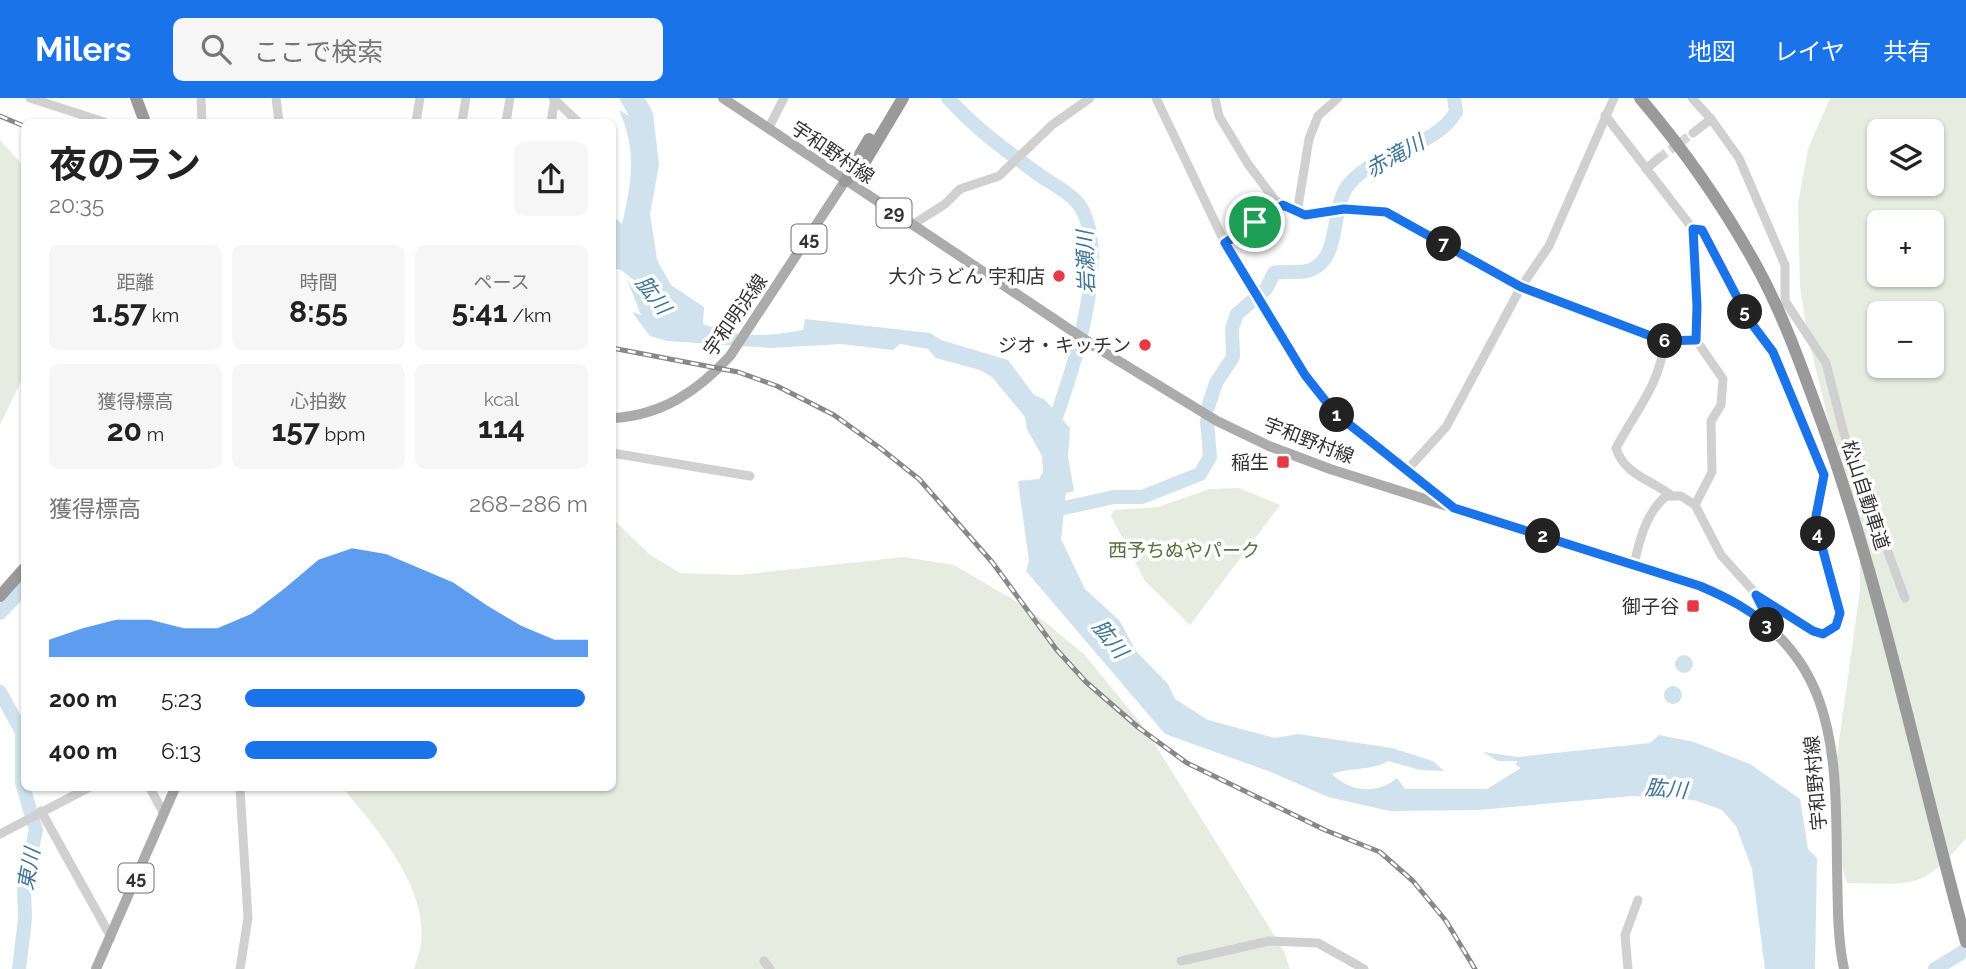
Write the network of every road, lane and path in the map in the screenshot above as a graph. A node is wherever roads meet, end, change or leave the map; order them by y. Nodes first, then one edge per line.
1 (30, 98) edge
2 (201, 98) edge
3 (276, 98) edge
4 (420, 98) edge
5 (466, 98) edge
6 (510, 98) edge
7 (554, 98) edge
8 (723, 98) edge
9 (783, 98) edge
10 (894, 98) edge
11 (903, 98) edge
12 (1090, 98) edge
13 (1156, 98) edge
14 (1215, 98) edge
15 (1338, 98) edge
16 (1614, 98) edge
17 (1640, 98) edge
18 (1692, 98) edge
19 (139, 101) edge
20 (1605, 115) junction
21 (95, 119) edge
22 (144, 119) edge
23 (202, 119) edge
24 (279, 119) edge
25 (416, 119) edge
26 (462, 119) edge
27 (506, 119) edge
28 (551, 119) edge
29 (575, 119) edge
30 (1711, 119) junction
31 (768, 129) junction
32 (1693, 133) tunnel mouth
33 (1659, 158) tunnel mouth
34 (1646, 169) junction
35 (845, 181) junction
36 (1283, 205) junction
37 (1297, 213) junction
38 (912, 225) junction
39 (1693, 229) junction
40 (1225, 243) junction
41 (1521, 287) junction
42 (1696, 340) junction
43 (1664, 341) junction
44 (616, 417) edge
45 (616, 454) edge
46 (1408, 469) junction
47 (750, 476) dead end
48 (1672, 496) junction
49 (1695, 506) junction
50 (1454, 508) junction
51 (1634, 565) junction
52 (21, 572) edge
53 (1756, 595) junction
54 (0, 596) edge
55 (1905, 598) dead end
56 (1775, 633) junction
57 (82, 791) edge
58 (152, 791) edge
59 (175, 791) edge
60 (240, 791) edge
61 (164, 814) junction
62 (35, 815) junction
63 (0, 834) edge
64 (1638, 900) dead end
65 (111, 937) junction
66 (1966, 942) edge
67 (1181, 961) dead end
68 (96, 969) edge
69 (240, 969) edge
70 (1364, 969) edge
71 (1629, 969) edge
72 (1844, 969) edge

1 - 21 street
2 - 23 street
3 - 24 street
4 - 25 street
5 - 26 street
6 - 27 street
7 - 28 street
7 - 29 street
8 - 31 main road, 宇和野村線 / 29
9 - 31 street
10 - 35 highway
11 - 35 highway
12 - 38 street
13 - 40 street
14 - 36 street
15 - 37 street
16 - 20 street
17 - 66 highway, 松山自動車道
18 - 30 street
19 - 22 highway
20 - 34 street
20 - 41 street
30 - 32 street
30 - 55 street
31 - 35 main road, 宇和野村線 / 29
33 - 34 street
34 - 39 street
35 - 38 main road, 宇和野村線 / 29
35 - 44 main road, 宇和明浜線 / 45
36 - 37 street
36 - 40 street
37 - 41 street
38 - 50 main road, 宇和野村線 / 29
39 - 42 street
39 - 53 street
40 - 46 street
41 - 43 street
41 - 46 street
42 - 43 street
42 - 49 street
43 - 48 street
45 - 47 street
46 - 50 street
48 - 49 street
48 - 51 street
49 - 53 street
50 - 51 main road, 宇和野村線 / 29
51 - 56 main road, 宇和野村線 / 29
52 - 54 highway
53 - 56 street
56 - 72 main road, 宇和野村線 / 29
57 - 62 street
58 - 61 street
59 - 61 main road, 45
60 - 69 street
61 - 65 main road, 45
62 - 63 street
62 - 65 street
64 - 71 street
65 - 68 main road, 45
67 - 70 street

